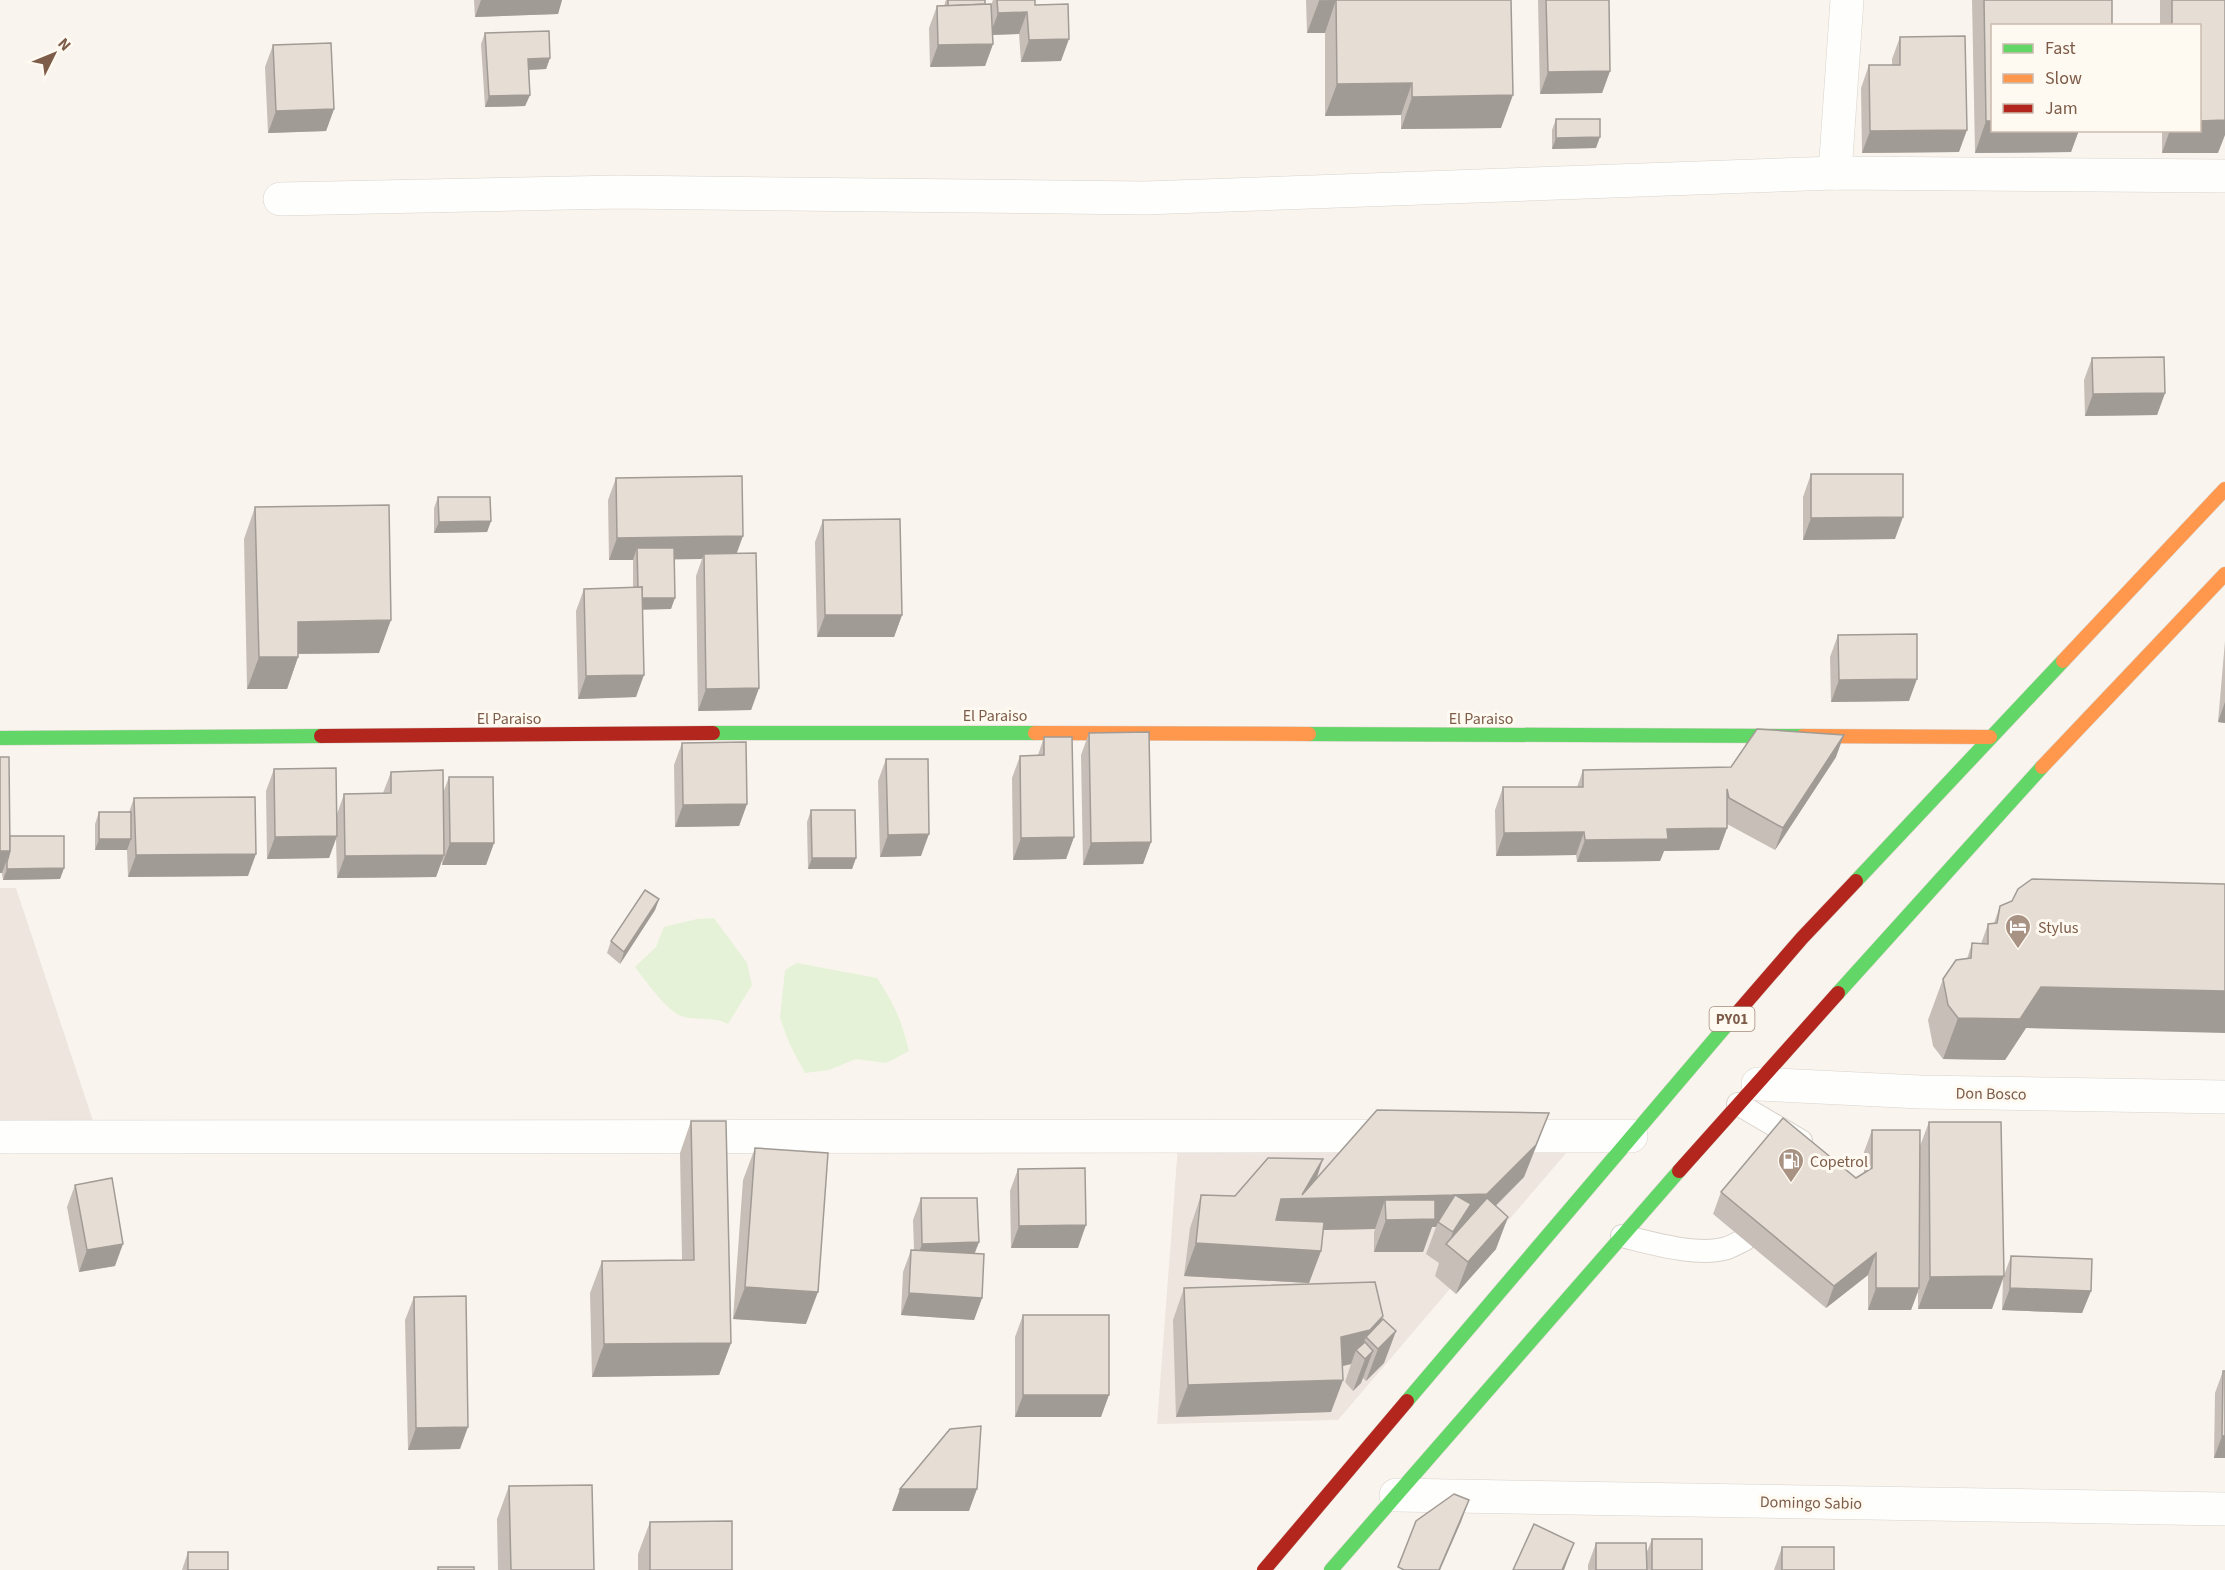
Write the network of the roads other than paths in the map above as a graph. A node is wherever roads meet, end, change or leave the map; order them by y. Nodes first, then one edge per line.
1 (1847, 0) edge
2 (1835, 173) junction
3 (2225, 176) edge
4 (280, 199) dead end
5 (2225, 489) edge
6 (2225, 574) edge
7 (1990, 737) junction
8 (0, 738) edge
9 (1748, 1094) junction
10 (2225, 1097) edge
11 (1427, 1136) edge
12 (1463, 1136) edge
13 (1631, 1136) junction
14 (0, 1137) edge
15 (1814, 1158) edge
16 (1622, 1236) junction
17 (1744, 1240) dead end
18 (1396, 1495) junction
19 (2225, 1509) edge
20 (1264, 1570) edge
21 (1331, 1570) edge

1 - 2 street
2 - 3 street
2 - 4 street
5 - 7 main road, PY01
6 - 9 main road
7 - 8 main road, El Paraiso
7 - 13 main road, PY01
9 - 10 street, Don Bosco
9 - 15 lane
9 - 16 main road
11 - 14 street
12 - 13 street
13 - 20 main road, PY01
16 - 17 lane
16 - 18 main road
18 - 19 street, Domingo Sabio
18 - 21 main road

